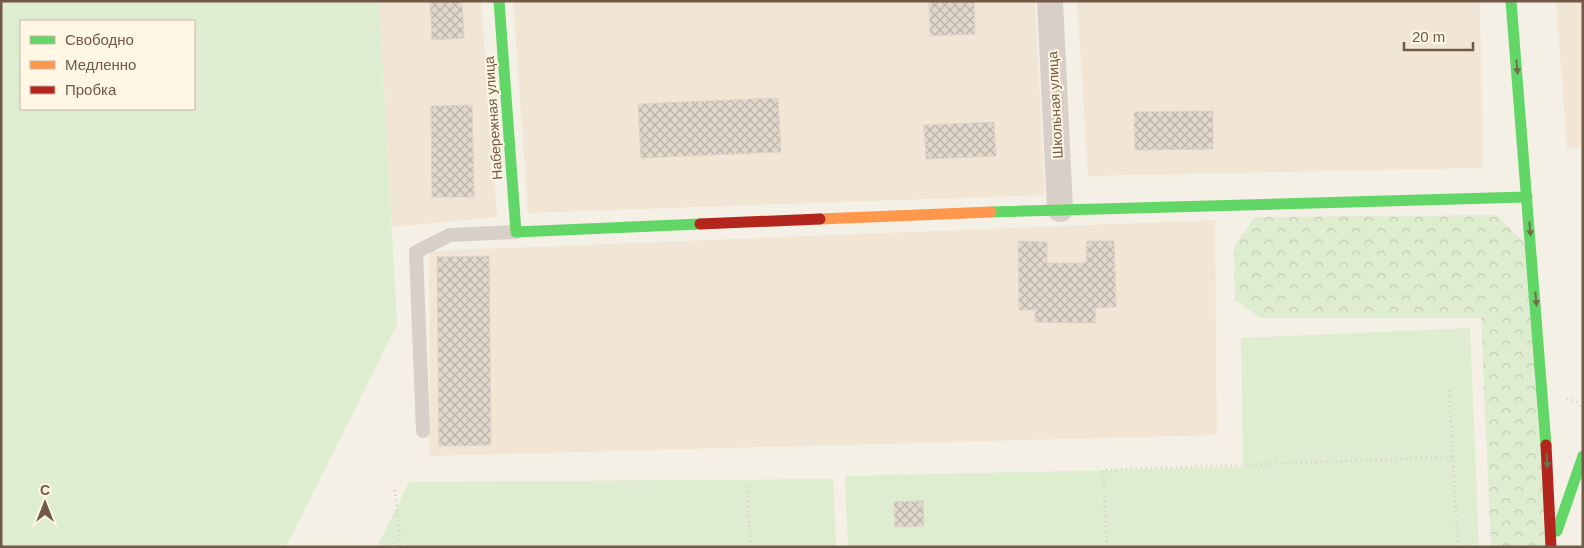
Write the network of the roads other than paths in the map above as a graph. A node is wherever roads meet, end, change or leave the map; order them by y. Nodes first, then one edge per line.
1 (499, 1) edge
2 (1050, 1) edge
3 (1512, 1) edge
4 (1527, 196) junction
5 (1060, 210) junction
6 (516, 232) junction
7 (423, 431) dead end
8 (1583, 456) edge
9 (1552, 547) edge

1 - 6 street, Набережная улица
2 - 5 street, Школьная улица
3 -> 4 street
4 - 5 street
4 -> 9 street
5 - 6 street
6 - 7 lane
8 - 9 street

